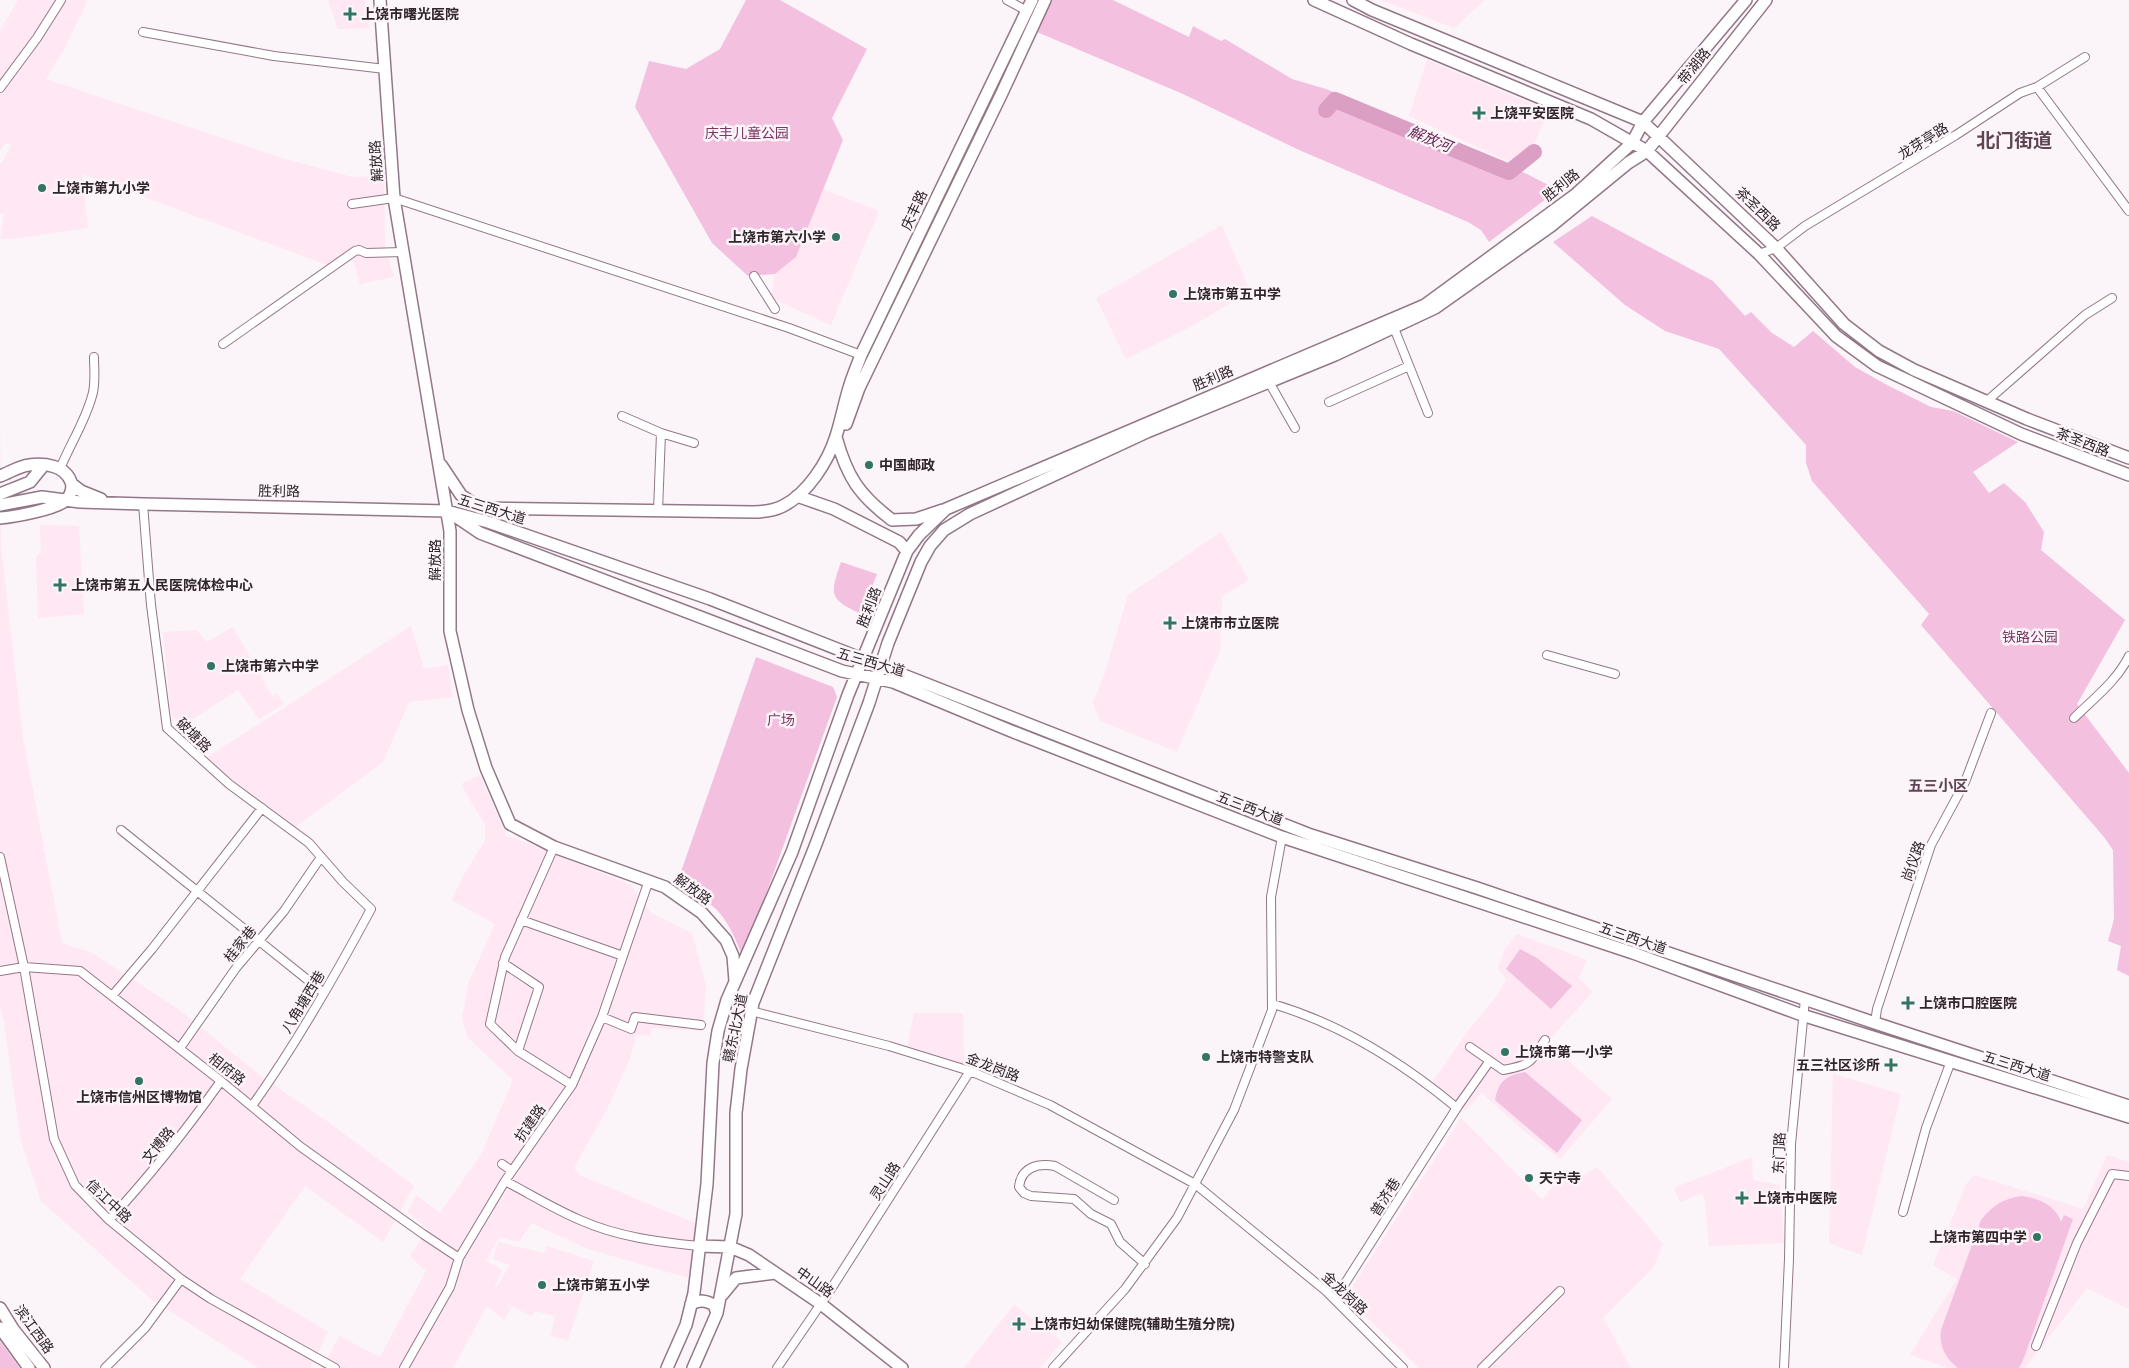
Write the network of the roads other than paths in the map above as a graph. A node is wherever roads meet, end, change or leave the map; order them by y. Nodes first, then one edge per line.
1 (61, 0) edge
2 (380, 0) edge
3 (1007, 0) edge
4 (1032, 0) edge
5 (1045, 0) edge
6 (1314, 0) edge
7 (1352, 0) edge
8 (1746, 0) edge
9 (1766, 0) edge
10 (1027, 11) junction
11 (143, 32) dead end
12 (2085, 57) dead end
13 (385, 69) junction
14 (1, 84) edge
15 (2037, 88) junction
16 (1643, 122) junction
17 (1659, 134) junction
18 (1632, 143) junction
19 (1647, 151) junction
20 (394, 198) junction
21 (352, 204) dead end
22 (2129, 211) edge
23 (1776, 248) junction
24 (403, 252) junction
25 (1759, 254) junction
26 (754, 276) dead end
27 (2112, 298) dead end
28 (775, 309) dead end
29 (1394, 328) junction
30 (223, 344) dead end
31 (861, 355) junction
32 (94, 357) dead end
33 (1409, 366) junction
34 (1269, 382) junction
35 (1987, 401) junction
36 (1329, 402) dead end
37 (1428, 413) dead end
38 (622, 416) dead end
39 (1295, 428) dead end
40 (661, 433) junction
41 (836, 440) junction
42 (694, 444) dead end
43 (2129, 458) edge
44 (438, 460) junction
45 (43, 466) junction
46 (60, 469) junction
47 (0, 476) edge
48 (2129, 476) edge
49 (72, 484) junction
50 (0, 494) edge
51 (797, 496) junction
52 (66, 500) junction
53 (110, 502) junction
54 (144, 504) junction
55 (0, 505) edge
56 (946, 509) junction
57 (448, 511) junction
58 (658, 511) junction
59 (0, 518) edge
60 (907, 552) junction
61 (1547, 655) dead end
62 (2129, 656) edge
63 (863, 659) junction
64 (880, 666) junction
65 (857, 674) junction
66 (1615, 674) dead end
67 (876, 679) junction
68 (1991, 713) dead end
69 (2074, 718) dead end
70 (262, 808) junction
71 (121, 830) dead end
72 (1282, 837) junction
73 (554, 847) junction
74 (0, 857) edge
75 (321, 857) junction
76 (649, 880) junction
77 (199, 890) junction
78 (371, 908) joint
79 (521, 920) junction
80 (260, 940) junction
81 (623, 956) junction
82 (503, 963) junction
83 (24, 967) junction
84 (0, 971) edge
85 (734, 982) junction
86 (324, 993) junction
87 (112, 996) junction
88 (1805, 999) junction
89 (1273, 1004) junction
90 (751, 1011) junction
91 (1802, 1016) junction
92 (602, 1017) junction
93 (1875, 1023) junction
94 (701, 1025) dead end
95 (1545, 1040) dead end
96 (1470, 1047) dead end
97 (180, 1048) junction
98 (518, 1051) junction
99 (1951, 1061) junction
100 (1489, 1062) junction
101 (970, 1071) junction
102 (221, 1081) junction
103 (572, 1084) junction
104 (252, 1106) junction
105 (2129, 1106) edge
106 (1457, 1108) junction
107 (2129, 1117) edge
108 (502, 1164) dead end
109 (512, 1171) junction
110 (2129, 1176) edge
111 (505, 1180) junction
112 (1195, 1184) junction
113 (1114, 1200) dead end
114 (1903, 1212) dead end
115 (109, 1220) junction
116 (700, 1246) junction
117 (730, 1248) junction
118 (459, 1258) junction
119 (1145, 1264) junction
120 (775, 1273) junction
121 (181, 1279) junction
122 (1560, 1290) dead end
123 (721, 1296) junction
124 (1335, 1299) junction
125 (691, 1304) junction
126 (821, 1304) junction
127 (0, 1308) edge
128 (717, 1313) junction
129 (0, 1328) edge
130 (2036, 1346) dead end
131 (29, 1368) edge
132 (44, 1368) edge
133 (105, 1368) edge
134 (335, 1368) edge
135 (404, 1368) edge
136 (667, 1368) edge
137 (693, 1368) edge
138 (777, 1368) edge
139 (902, 1368) edge
140 (1053, 1368) edge
141 (1403, 1368) edge
142 (1482, 1368) edge
143 (1784, 1368) edge

1 - 14 street
2 - 13 main road, 解放路
3 - 10 street
4 - 10 main road, 庆丰路
5 - 41 main road
6 - 18 main road
7 - 16 main road, 茶圣西路
8 - 16 main road, 带湖路
9 - 17 main road, 带湖路
10 - 31 main road, 庆丰路
11 - 13 street
12 - 15 street, 龙芽亭路
13 - 20 main road, 解放路
15 - 22 street
15 - 23 street, 龙芽亭路
16 - 17 main road, 茶圣西路
16 - 18 main road, 带湖路
17 - 19 main road, 带湖路
17 - 23 main road, 茶圣西路
18 - 19 main road, 茶圣西路
18 - 56 main road, 胜利路
19 - 25 main road, 茶圣西路
19 - 29 main road, 胜利路
20 - 21 street
20 - 24 main road, 解放路
20 - 31 street
23 - 25 street, 龙芽亭路
23 - 35 main road, 茶圣西路
24 - 30 street
24 - 44 main road, 解放路
25 - 48 main road, 茶圣西路
26 - 28 street
27 - 35 street
29 - 33 street
29 - 34 main road, 胜利路
31 - 41 main road, 庆丰路
32 - 46 street
33 - 36 street
33 - 37 street
34 - 39 street
34 - 64 main road, 胜利路
35 - 43 main road, 茶圣西路
38 - 40 street
40 - 42 street
40 - 58 street
41 - 51 main road
41 - 56 main road
44 - 57 main road, 解放路
44 - 58 main road
45 - 46 main road
45 - 47 main road
45 - 50 main road
46 - 49 main road
49 - 52 main road
49 - 53 main road
51 - 58 main road
51 - 60 main road
52 - 53 main road, 胜利路
52 - 55 main road, 胜利路
52 - 59 main road
53 - 54 main road, 胜利路
54 - 57 main road, 胜利路
54 - 70 street, 破塘路
56 - 60 main road, 胜利路
57 - 63 main road, 五三西大道
57 - 65 main road, 五三西大道
57 - 73 main road, 解放路
60 - 63 main road, 胜利路
61 - 66 street
62 - 69 street
63 - 64 main road, 五三西大道
63 - 65 main road, 胜利路
64 - 67 main road, 胜利路
64 - 88 main road, 五三西大道
65 - 67 main road, 五三西大道
65 - 85 main road, 胜利路
67 - 72 main road, 五三西大道
67 - 90 main road, 赣东北大道
68 - 93 street, 尚仪路
70 - 75 street, 破塘路
70 - 77 street
71 - 77 street
72 - 89 street
72 - 91 main road, 五三西大道
73 - 76 main road, 解放路
73 - 79 street
74 - 83 street, 信江中路
75 - 78 street, 破塘路
75 - 80 street, 桂家巷
76 - 81 street, 抗建路
76 - 85 main road, 解放路
77 - 80 street
77 - 87 street
78 - 86 street, 八角塘西巷
79 - 81 street
79 - 82 street
80 - 86 street
80 - 97 street, 桂家巷
81 - 92 street, 抗建路
82 - 98 street
82 - 98 street
83 - 84 street, 相府路
83 - 87 street, 相府路
83 - 115 street, 信江中路
85 - 116 main road, 胜利路
86 - 104 street, 八角塘西巷
87 - 97 street, 相府路
88 - 91 street, 东门路
88 - 93 main road, 五三西大道
89 - 106 street
89 - 112 street
90 - 101 street, 金龙岗路
90 - 117 main road, 赣东北大道
91 - 99 main road, 五三西大道
91 - 143 street, 东门路
92 - 94 street
92 - 103 street, 抗建路
93 - 105 main road, 五三西大道
95 - 100 street
96 - 100 street
97 - 102 street, 相府路
98 - 103 street
99 - 107 main road, 五三西大道
99 - 114 street
100 - 106 street, 普济巷
101 - 112 street, 金龙岗路
101 - 126 street, 灵山路
102 - 104 street, 相府路
102 - 115 street, 文博路
103 - 109 street, 抗建路
104 - 118 street, 相府路
106 - 124 street, 普济巷
108 - 109 street
109 - 111 street, 抗建路
110 - 130 street
111 - 116 street
111 - 118 street, 抗建路
112 - 119 street
112 - 124 street, 金龙岗路
113 - 119 street
115 - 121 street, 信江中路
116 - 117 main road, 中山路
116 - 125 main road, 胜利路
117 - 120 main road, 中山路
117 - 123 main road, 赣东北大道
118 - 135 street, 抗建路
119 - 140 street
120 - 123 main road
120 - 126 main road, 中山路
121 - 133 street
121 - 134 street, 信江中路
122 - 142 street
123 - 128 main road, 赣东北大道
124 - 141 street, 金龙岗路
125 - 128 main road
125 - 136 main road, 胜利路
126 - 138 street, 灵山路
126 - 139 main road, 中山路
127 - 132 main road, 滨江西路
128 - 137 main road, 赣东北大道
129 - 131 main road, 滨江西路

